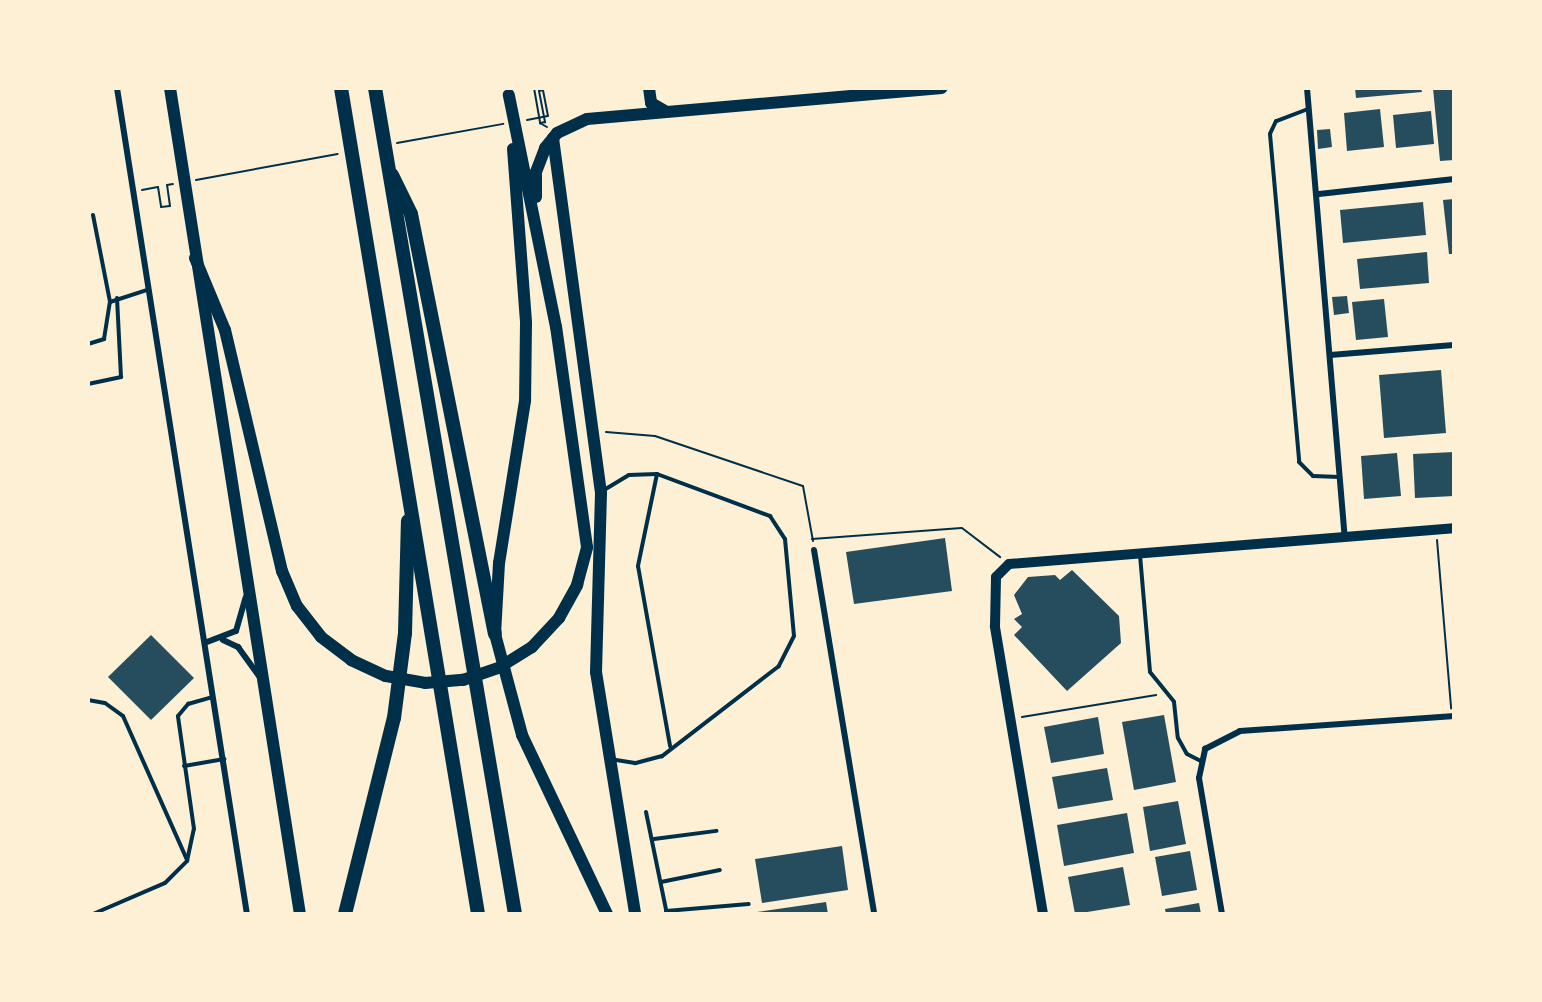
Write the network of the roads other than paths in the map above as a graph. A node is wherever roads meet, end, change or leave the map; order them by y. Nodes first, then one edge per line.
1 (117, 88) edge
2 (170, 88) edge
3 (341, 88) edge
4 (375, 88) edge
5 (649, 88) edge
6 (942, 88) edge
7 (1307, 88) edge
8 (508, 92) edge
9 (1309, 109) junction
10 (665, 111) junction
11 (555, 136) junction
12 (389, 170) junction
13 (1454, 179) edge
14 (1318, 194) junction
15 (93, 215) dead end
16 (195, 258) junction
17 (149, 290) junction
18 (117, 298) junction
19 (110, 302) junction
20 (556, 327) junction
21 (88, 344) edge
22 (1454, 345) edge
23 (1330, 355) junction
24 (88, 384) edge
25 (657, 474) junction
26 (1340, 477) junction
27 (409, 492) junction
28 (601, 493) junction
29 (1454, 528) edge
30 (1345, 537) junction
31 (814, 550) road end
32 (1140, 551) junction
33 (248, 589) junction
34 (495, 634) junction
35 (222, 640) junction
36 (207, 642) junction
37 (262, 681) junction
38 (215, 696) junction
39 (88, 700) edge
40 (1453, 716) edge
41 (670, 746) junction
42 (608, 758) junction
43 (225, 759) junction
44 (1201, 761) junction
45 (184, 766) junction
46 (646, 812) dead end
47 (716, 831) dead end
48 (654, 839) junction
49 (187, 861) junction
50 (720, 870) dead end
51 (661, 882) junction
52 (749, 904) dead end
53 (667, 912) edge
54 (93, 914) edge
55 (247, 914) edge
56 (300, 914) edge
57 (345, 914) edge
58 (478, 914) edge
59 (515, 914) edge
60 (608, 914) edge
61 (635, 914) edge
62 (874, 914) edge
63 (1043, 914) edge
64 (1222, 914) edge

1 - 17 street
2 - 16 main road
3 - 27 highway
4 - 12 highway
5 - 10 main road
6 - 10 main road
7 - 9 street
8 - 20 main road
8 - 34 main road
9 - 14 street
9 - 26 lane
10 - 11 main road
11 - 20 main road
11 - 28 main road
12 - 34 highway
12 - 59 highway
13 - 14 street
14 - 23 street
15 - 19 lane
16 - 20 main road
16 - 33 main road
17 - 18 lane
17 - 36 street
18 - 19 lane
18 - 24 lane
19 - 21 lane
22 - 23 street
23 - 26 street
25 - 28 lane
25 - 41 lane
25 - 41 lane
26 - 30 street
27 - 57 highway
27 - 58 highway
28 - 42 main road
29 - 30 street
30 - 32 street
31 - 62 street
32 - 44 lane
32 - 63 street
33 - 35 street
33 - 37 main road
34 - 60 main road
35 - 36 street
35 - 37 street
36 - 38 street
37 - 56 main road
38 - 43 street
38 - 45 lane
39 - 49 lane
40 - 44 street
41 - 42 lane
42 - 61 main road
43 - 45 lane
43 - 55 street
44 - 64 street
45 - 49 lane
46 - 48 lane
47 - 48 lane
48 - 51 lane
49 - 54 lane
50 - 51 lane
51 - 53 lane
52 - 53 lane

